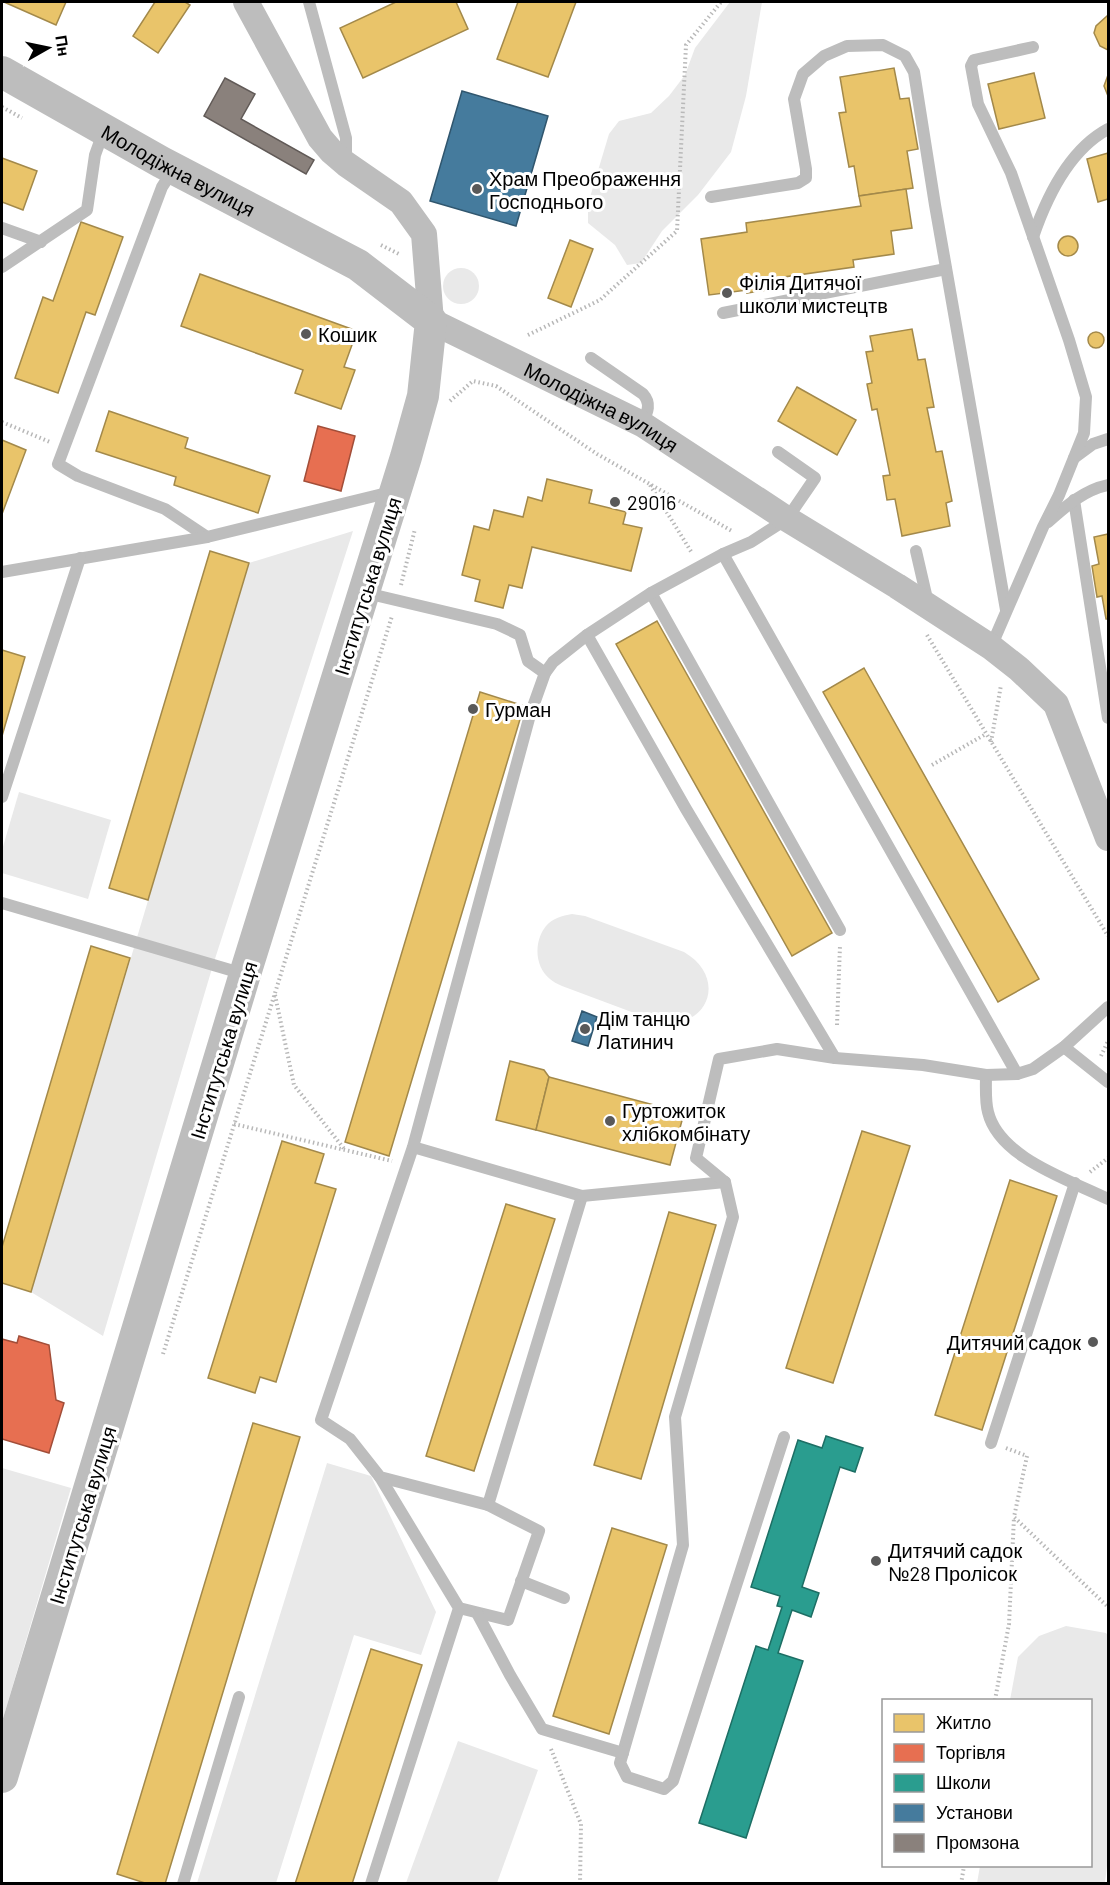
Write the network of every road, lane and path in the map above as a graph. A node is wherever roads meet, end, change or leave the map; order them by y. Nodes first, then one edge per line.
1 (246, 2) edge
2 (309, 2) edge
3 (721, 2) edge
4 (1033, 47) dead end
5 (2, 72) edge
6 (104, 129) junction
7 (1108, 129) edge
8 (346, 164) junction
9 (175, 168) junction
10 (711, 197) dead end
11 (2, 228) edge
12 (1033, 237) junction
13 (40, 242) junction
14 (2, 267) edge
15 (946, 268) junction
16 (723, 313) dead end
17 (431, 321) junction
18 (528, 335) dead end
19 (591, 358) dead end
20 (447, 404) dead end
21 (2, 422) edge
22 (642, 424) junction
23 (1108, 439) edge
24 (64, 448) junction
25 (778, 452) dead end
26 (1073, 459) junction
27 (650, 484) junction
28 (1108, 485) edge
29 (395, 491) junction
30 (1074, 500) junction
31 (418, 519) dead end
32 (787, 519) junction
33 (1043, 526) junction
34 (207, 537) junction
35 (751, 542) junction
36 (916, 551) dead end
37 (723, 554) junction
38 (80, 558) junction
39 (700, 567) junction
40 (2, 572) edge
41 (366, 593) junction
42 (651, 593) junction
43 (397, 599) junction
44 (1006, 610) junction
45 (925, 616) junction
46 (587, 635) junction
47 (998, 653) junction
48 (545, 674) junction
49 (1108, 718) edge
50 (986, 734) junction
51 (991, 742) junction
52 (932, 765) dead end
53 (2, 797) edge
54 (1108, 838) edge
55 (2, 903) edge
56 (840, 930) joint
57 (1108, 936) edge
58 (245, 974) junction
59 (274, 994) junction
60 (1108, 1007) edge
61 (1064, 1047) junction
62 (836, 1058) junction
63 (1017, 1074) junction
64 (986, 1075) junction
65 (1108, 1082) edge
66 (234, 1124) junction
67 (413, 1147) junction
68 (345, 1150) junction
69 (408, 1165) junction
70 (725, 1182) junction
71 (1075, 1183) junction
72 (582, 1196) junction
73 (1108, 1199) edge
74 (163, 1353) dead end
75 (784, 1437) dead end
76 (991, 1443) joint
77 (380, 1477) junction
78 (488, 1505) junction
79 (1014, 1517) junction
80 (521, 1581) junction
81 (564, 1598) dead end
82 (1108, 1607) edge
83 (459, 1608) junction
84 (477, 1612) junction
85 (239, 1696) dead end
86 (995, 1699) edge
87 (542, 1729) junction
88 (622, 1753) junction
89 (2, 1777) edge
90 (964, 1867) edge
91 (183, 1884) edge
92 (371, 1884) edge
93 (580, 1884) edge
94 (961, 1884) edge

1 - 8 street
2 - 8 lane
3 - 18 path
4 - 12 lane
5 - 6 street, Молодіжна вулиця
6 - 9 street, Молодіжна вулиця
6 - 13 lane
7 - 12 lane
8 - 17 street
9 - 17 street, Молодіжна вулиця
9 - 24 lane
10 - 15 lane
11 - 13 lane
12 - 26 lane
13 - 14 lane
15 - 16 lane
15 - 44 lane
17 - 22 street, Молодіжна вулиця
17 - 29 street, Інститутська вулиця
19 - 22 lane
20 - 27 path
21 - 24 path
22 - 32 street, Молодіжна вулиця
23 - 26 lane
24 - 34 lane
25 - 32 lane
26 - 33 lane
27 - 35 path
27 - 39 path
28 - 30 lane
29 - 34 lane
29 - 41 street, Інститутська вулиця
30 - 33 lane
30 - 49 lane
31 - 43 path
32 - 35 lane
32 - 45 street, Молодіжна вулиця
33 - 44 lane
34 - 38 lane
35 - 37 lane
36 - 45 lane
37 - 39 lane
37 - 63 lane
38 - 40 lane
38 - 53 lane
39 - 42 lane
41 - 43 lane
41 - 58 street, Інститутська вулиця
42 - 46 lane
42 - 56 lane
43 - 48 lane
43 - 59 path
44 - 47 lane
45 - 47 street, Молодіжна вулиця
45 - 50 path
46 - 48 lane
46 - 62 lane
47 - 51 path
47 - 54 street, Молодіжна вулиця
48 - 67 lane
50 - 51 path
50 - 52 path
51 - 57 path
55 - 58 lane
56 - 62 path
58 - 89 street, Інститутська вулиця
59 - 66 path
59 - 68 path
60 - 61 lane
61 - 63 lane
61 - 65 lane
62 - 64 lane
62 - 70 lane
63 - 64 lane
64 - 71 lane
66 - 68 path
66 - 74 path
67 - 69 lane
67 - 72 lane
68 - 69 path
69 - 77 lane
70 - 72 lane
70 - 88 lane
71 - 73 lane
71 - 76 lane
72 - 78 lane
75 - 88 lane
76 - 79 path
77 - 78 lane
77 - 83 lane
78 - 80 lane
79 - 82 path
79 - 86 path
80 - 81 lane
80 - 84 lane
83 - 84 lane
83 - 92 lane
84 - 87 lane
85 - 91 lane
87 - 88 lane
87 - 93 path
90 - 94 path

